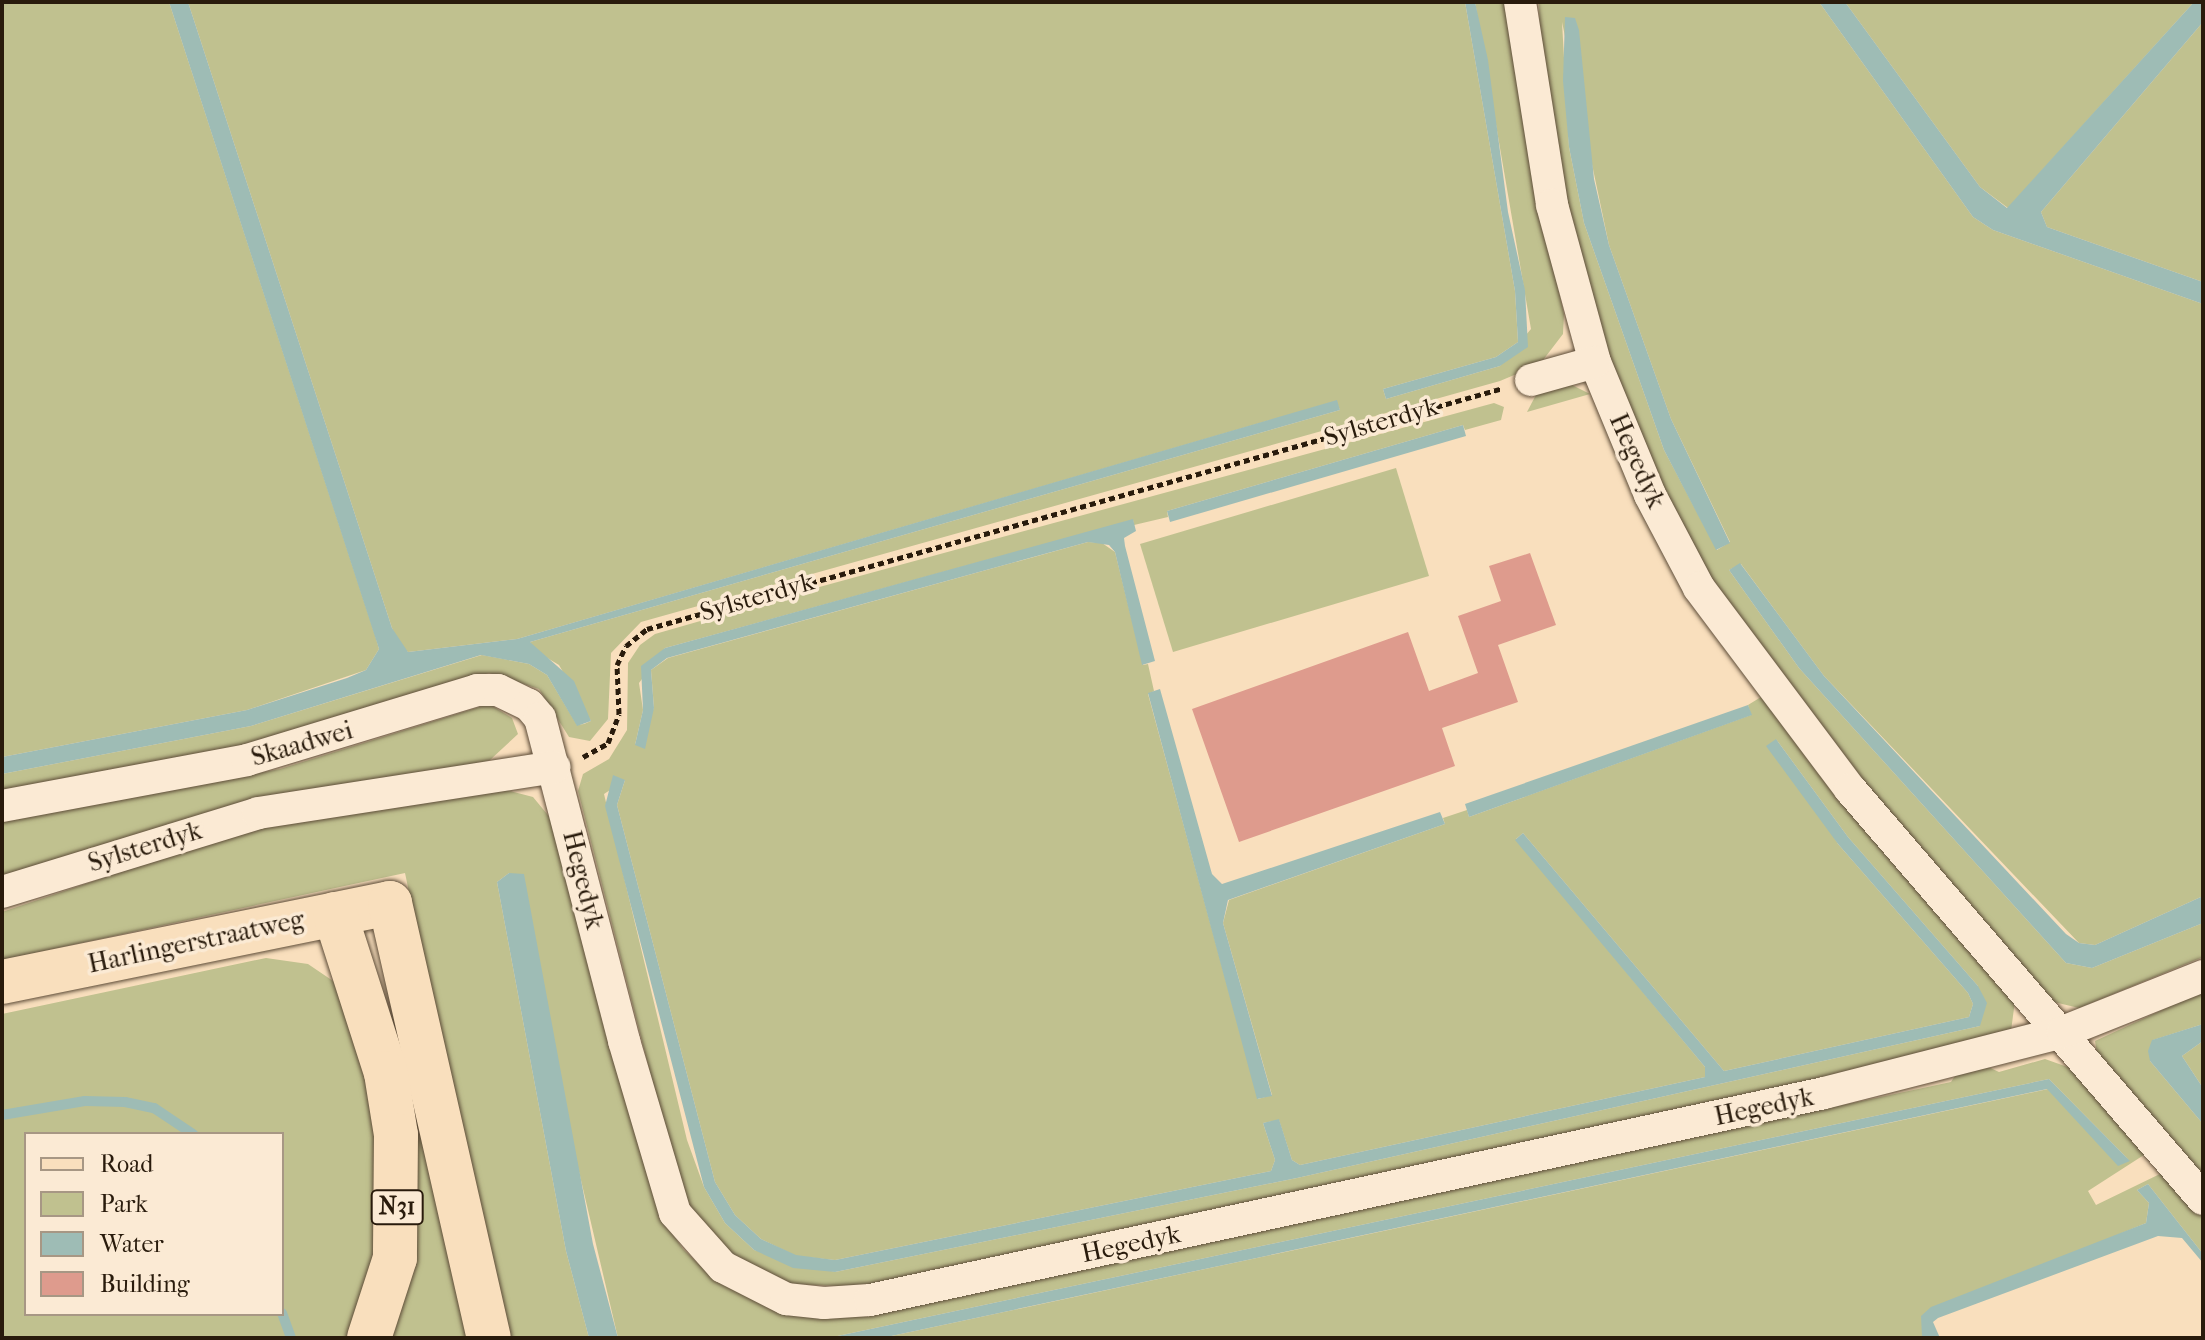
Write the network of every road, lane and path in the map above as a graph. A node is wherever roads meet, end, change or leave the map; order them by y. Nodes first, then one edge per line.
1 (1520, 2) edge
2 (1595, 362) junction
3 (1531, 380) joint
4 (554, 767) junction
5 (2, 806) edge
6 (2, 892) edge
7 (335, 914) junction
8 (2203, 976) edge
9 (2, 982) edge
10 (2063, 1032) junction
11 (2203, 1199) edge
12 (369, 1338) edge
13 (489, 1338) edge

1 - 2 street, Hegedyk
2 - 3 street
2 - 10 street, Hegedyk
3 - 4 path, Sylsterdyk
4 - 5 street, Skaadwei
4 - 6 street, Sylsterdyk
4 - 10 street, Hegedyk
7 - 9 main road, Harlingerstraatweg
7 - 12 main road, N31
7 - 13 main road, Harlingerstraatweg / N31
8 - 10 street, Hegedyk
10 - 11 street, Hegedyk

